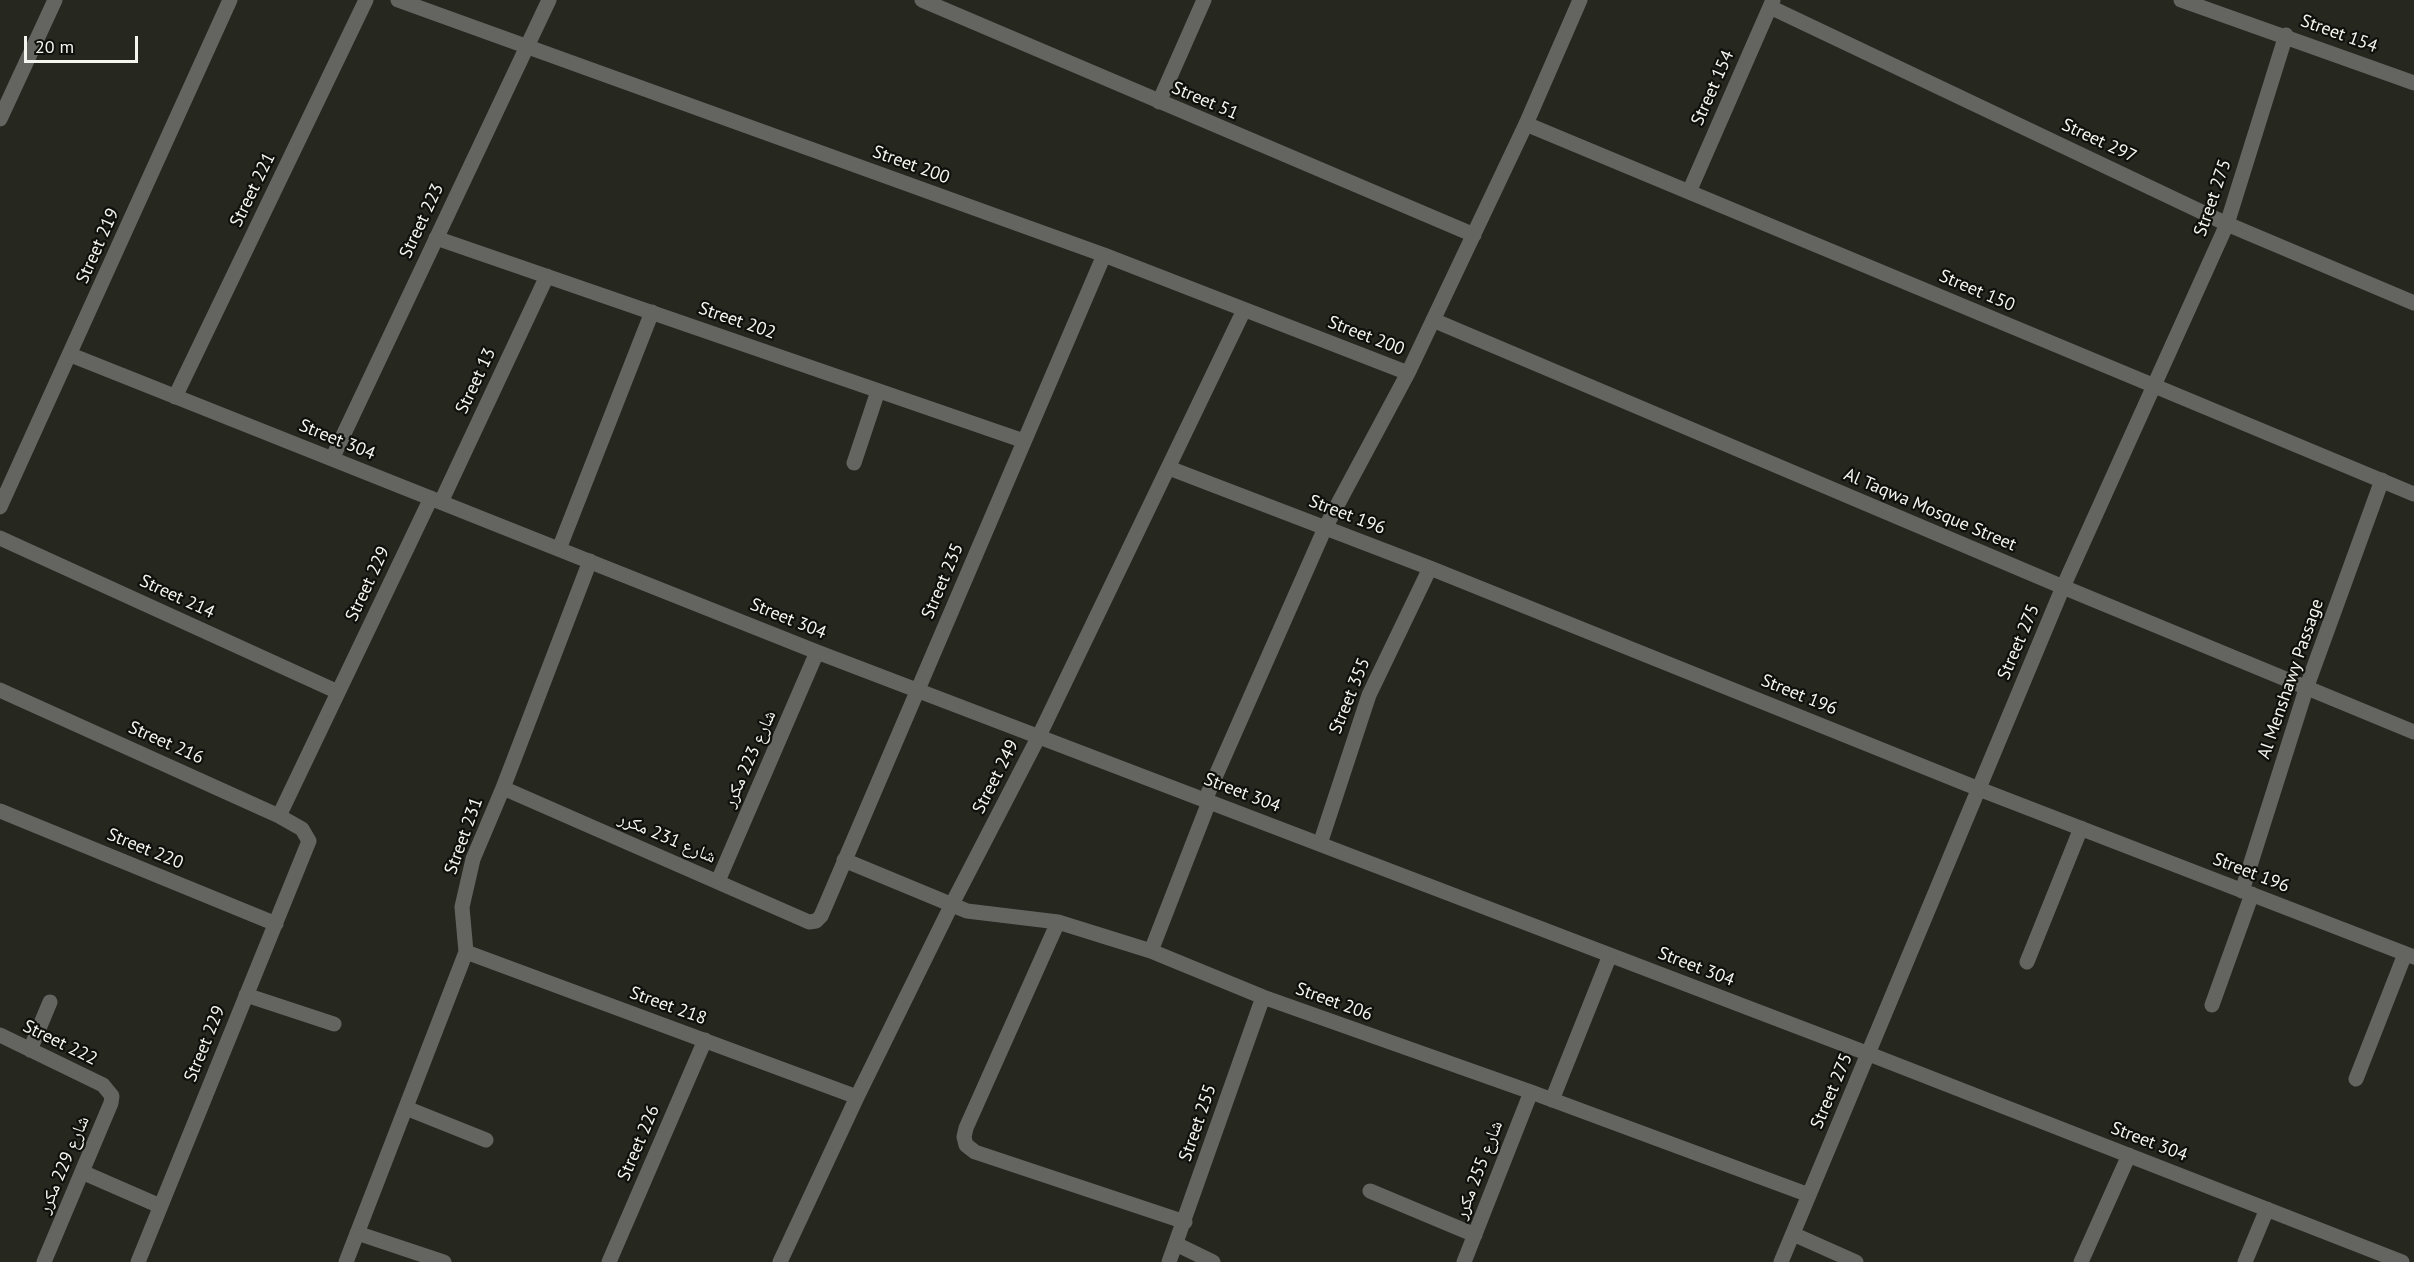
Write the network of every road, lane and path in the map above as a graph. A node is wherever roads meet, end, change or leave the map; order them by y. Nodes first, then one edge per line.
1 (55, 0) edge
2 (230, 0) edge
3 (366, 0) edge
4 (398, 0) edge
5 (549, 0) edge
6 (922, 0) edge
7 (1204, 0) edge
8 (1580, 0) edge
9 (2181, 0) edge
10 (1772, 3) edge
11 (2286, 35) junction
12 (526, 48) junction
13 (2414, 83) edge
14 (1159, 102) junction
15 (0, 119) edge
16 (1526, 124) junction
17 (1689, 192) junction
18 (2227, 224) junction
19 (1474, 236) junction
20 (436, 238) junction
21 (1104, 255) junction
22 (547, 276) junction
23 (2414, 303) edge
24 (1244, 310) junction
25 (652, 312) junction
26 (1433, 320) junction
27 (71, 355) junction
28 (1408, 373) junction
29 (2154, 385) junction
30 (878, 391) junction
31 (175, 397) junction
32 (1024, 441) junction
33 (332, 459) junction
34 (854, 463) dead end
35 (1169, 468) junction
36 (2382, 480) junction
37 (2414, 494) edge
38 (436, 500) junction
39 (0, 507) edge
40 (1325, 528) junction
41 (0, 538) edge
42 (559, 549) junction
43 (590, 561) junction
44 (1430, 568) junction
45 (2063, 587) junction
46 (817, 652) junction
47 (2307, 686) junction
48 (0, 690) edge
49 (917, 690) junction
50 (338, 692) junction
51 (2414, 732) edge
52 (1039, 736) junction
53 (503, 788) junction
54 (1979, 789) junction
55 (1207, 801) junction
56 (0, 811) edge
57 (279, 816) junction
58 (2081, 828) junction
59 (309, 842) joint
60 (1320, 844) junction
61 (844, 860) junction
62 (718, 881) junction
63 (2247, 892) junction
64 (951, 906) junction
65 (816, 921) joint
66 (1058, 922) junction
67 (276, 924) junction
68 (1151, 951) junction
69 (466, 952) junction
70 (1610, 955) junction
71 (2409, 955) edge
72 (2027, 962) dead end
73 (246, 995) junction
74 (1263, 997) junction
75 (50, 1002) dead end
76 (2212, 1005) dead end
77 (334, 1024) dead end
78 (0, 1035) edge
79 (705, 1040) junction
80 (30, 1050) junction
81 (1869, 1054) junction
82 (2356, 1079) dead end
83 (103, 1085) joint
84 (1531, 1092) junction
85 (857, 1097) junction
86 (1552, 1100) junction
87 (406, 1108) junction
88 (486, 1140) dead end
89 (2129, 1155) junction
90 (82, 1172) junction
91 (1370, 1191) dead end
92 (1809, 1195) junction
93 (160, 1206) junction
94 (2267, 1209) junction
95 (1185, 1222) junction
96 (357, 1233) junction
97 (1793, 1234) junction
98 (1475, 1235) junction
99 (1176, 1244) junction
100 (44, 1262) edge
101 (138, 1262) edge
102 (346, 1262) edge
103 (444, 1262) edge
104 (609, 1262) edge
105 (780, 1262) edge
106 (1169, 1262) edge
107 (1214, 1262) edge
108 (1464, 1262) edge
109 (1781, 1262) edge
110 (1856, 1262) edge
111 (2081, 1262) edge
112 (2245, 1262) edge
113 (2402, 1262) edge

1 - 15 street
2 - 27 street, Street 219
3 - 31 street, Street 221
4 - 12 street, Street 200
5 - 12 street, Street 223
6 - 14 street, Street 51
7 - 14 street
8 - 16 street
9 - 11 street, Street 154
10 - 17 street, Street 154
10 - 18 street, Street 297
11 - 13 street, Street 154
11 - 18 street, Street 275
12 - 20 street, Street 223
12 - 21 street, Street 200
14 - 19 street, Street 51
16 - 17 street, Street 150
16 - 19 street
17 - 29 street, Street 150
18 - 23 street, Street 297
18 - 29 street, Street 275
19 - 26 street
20 - 22 street, Street 202
20 - 33 street, Street 223
21 - 24 street, Street 200
21 - 32 street, Street 235
22 - 25 street, Street 202
22 - 38 street, Street 13
24 - 28 street, Street 200
24 - 35 street, Street 249
25 - 30 street, Street 202
25 - 42 street
26 - 28 street
26 - 45 street, Al Taqwa Mosque Street
27 - 31 street, Street 304
27 - 39 street, Street 219
28 - 40 street
29 - 36 street, Street 150
29 - 45 street, Street 275
30 - 32 street, Street 202
30 - 34 street
31 - 33 street, Street 304
32 - 49 street, Street 235
33 - 38 street, Street 304
35 - 40 street, Street 196
35 - 52 street, Street 249
36 - 37 street, Street 150
36 - 47 street, Al Menshawy Passage
38 - 42 street, Street 304
38 - 50 street, Street 229
40 - 44 street, Street 196
40 - 55 street
41 - 50 street, Street 214
42 - 43 street, Street 304
43 - 46 street, Street 304
43 - 53 street, Street 231
44 - 54 street, Street 196
44 - 60 street, Street 355
45 - 47 street, Al Taqwa Mosque Street
45 - 54 street, Street 275
46 - 49 street, Street 304
46 - 62 street, شارع 223 مكرر
47 - 51 street, Al Taqwa Mosque Street
47 - 63 street, Al Menshawy Passage
48 - 57 street, Street 216
49 - 52 street, Street 304
49 - 61 street, Street 235
50 - 57 street, Street 229
52 - 55 street, Street 304
52 - 64 street, Street 249
53 - 62 street, شارع 231 مكرر
53 - 69 street, Street 231
54 - 58 street, Street 196
54 - 81 street, Street 275
55 - 60 street, Street 304
55 - 68 street
56 - 67 street, Street 220
57 - 59 street, Street 216
58 - 63 street, Street 196
58 - 72 street
59 - 67 street, Street 229
60 - 70 street, Street 304
61 - 64 street, Street 206
61 - 65 street, Street 235
62 - 65 street, شارع 231 مكرر
63 - 71 street, Street 196
63 - 76 street, Al Menshawy Passage
64 - 66 street, Street 206
64 - 85 street, Street 249
66 - 68 street, Street 206
66 - 95 street
67 - 73 street, Street 229
68 - 74 street, Street 206
69 - 79 street, Street 218
69 - 87 street, Street 231
70 - 81 street, Street 304
70 - 86 street
71 - 82 street
73 - 77 street
73 - 93 street, Street 229
74 - 84 street, Street 206
74 - 95 street, Street 255
75 - 80 street
78 - 80 street, Street 222
79 - 85 street, Street 218
79 - 104 street, Street 226
80 - 83 street, Street 222
81 - 89 street, Street 304
81 - 92 street, Street 275
83 - 90 street, شارع 229 مكرر
84 - 86 street, Street 206
84 - 98 street, شارع 255 مكرر
85 - 105 street, Street 249
86 - 92 street, Street 206
87 - 88 street
87 - 96 street, Street 231
89 - 94 street, Street 304
89 - 111 street
90 - 93 street
90 - 100 street, شارع 229 مكرر
91 - 98 street
92 - 97 street, Street 275
93 - 101 street, Street 229
94 - 112 street
94 - 113 street, Street 304
95 - 99 street, Street 255
96 - 102 street, Street 231
96 - 103 street
97 - 109 street, Street 275
97 - 110 street
98 - 108 street, شارع 255 مكرر
99 - 106 street, Street 255
99 - 107 street

